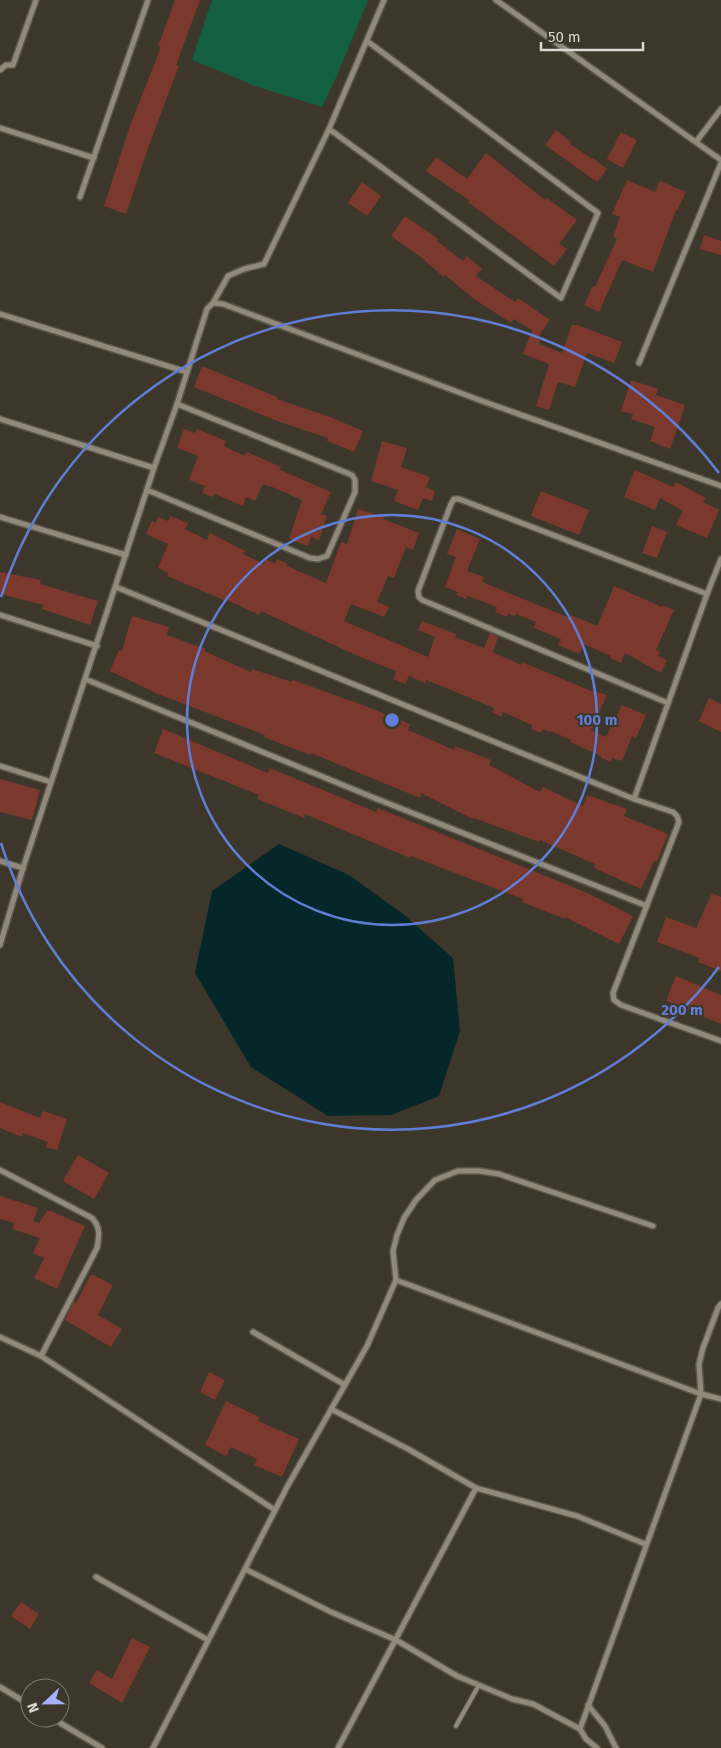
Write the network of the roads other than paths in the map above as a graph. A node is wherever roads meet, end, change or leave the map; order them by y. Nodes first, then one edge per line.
1 (36, 0) edge
2 (148, 0) edge
3 (384, 0) edge
4 (496, 0) edge
5 (366, 41) junction
6 (0, 70) edge
7 (721, 109) edge
8 (0, 128) edge
9 (329, 129) junction
10 (696, 142) junction
11 (94, 158) junction
12 (721, 162) edge
13 (80, 197) dead end
14 (213, 303) junction
15 (0, 314) edge
16 (639, 363) dead end
17 (187, 372) junction
18 (177, 404) junction
19 (0, 419) edge
20 (154, 468) junction
21 (721, 486) edge
22 (147, 490) junction
23 (0, 516) edge
24 (126, 555) junction
25 (721, 559) edge
26 (116, 587) junction
27 (707, 594) junction
28 (0, 615) edge
29 (96, 646) junction
30 (85, 679) junction
31 (668, 703) junction
32 (0, 766) edge
33 (52, 782) junction
34 (634, 800) junction
35 (0, 861) edge
36 (23, 868) junction
37 (647, 906) junction
38 (0, 945) edge
39 (721, 1041) edge
40 (0, 1170) edge
41 (653, 1226) dead end
42 (396, 1280) junction
43 (721, 1304) edge
44 (253, 1332) dead end
45 (0, 1337) edge
46 (41, 1356) junction
47 (345, 1385) junction
48 (701, 1394) junction
49 (721, 1399) edge
50 (331, 1409) junction
51 (476, 1488) junction
52 (275, 1510) junction
53 (645, 1544) junction
54 (245, 1569) junction
55 (96, 1577) dead end
56 (208, 1640) junction
57 (396, 1640) junction
58 (479, 1685) junction
59 (0, 1687) edge
60 (20, 1699) edge
61 (588, 1706) junction
62 (456, 1726) dead end
63 (69, 1728) edge
64 (580, 1729) junction
65 (102, 1748) edge
66 (153, 1748) edge
67 (338, 1748) edge
68 (596, 1748) edge
69 (616, 1748) edge

1 - 6 street
2 - 11 street
3 - 5 street
4 - 10 street
5 - 9 street
5 - 9 street
7 - 10 street
8 - 11 street
9 - 14 street
10 - 12 street
11 - 13 street
12 - 16 street
14 - 17 street
14 - 21 street
15 - 17 street
17 - 18 street
18 - 20 street
18 - 22 street
19 - 20 street
20 - 22 street
22 - 24 street
23 - 24 street
24 - 26 street
25 - 27 street
26 - 29 street
26 - 34 street
27 - 31 street
27 - 31 street
28 - 29 street
29 - 30 street
30 - 33 street
30 - 37 street
31 - 34 street
32 - 33 street
33 - 36 street
34 - 37 street
35 - 36 street
36 - 38 street
37 - 39 street
40 - 46 street
41 - 42 street
42 - 47 street
42 - 48 street
43 - 48 street
44 - 47 street
45 - 46 street
46 - 52 street
47 - 50 street
48 - 49 street
48 - 53 street
50 - 51 street
50 - 52 street
51 - 53 street
51 - 57 street
52 - 54 street
53 - 61 street
54 - 56 street
54 - 57 street
55 - 56 street
56 - 66 street
57 - 58 street
57 - 67 street
58 - 62 lane
58 - 64 street
59 - 60 street
61 - 64 street
61 - 69 street
63 - 65 street
64 - 68 street

